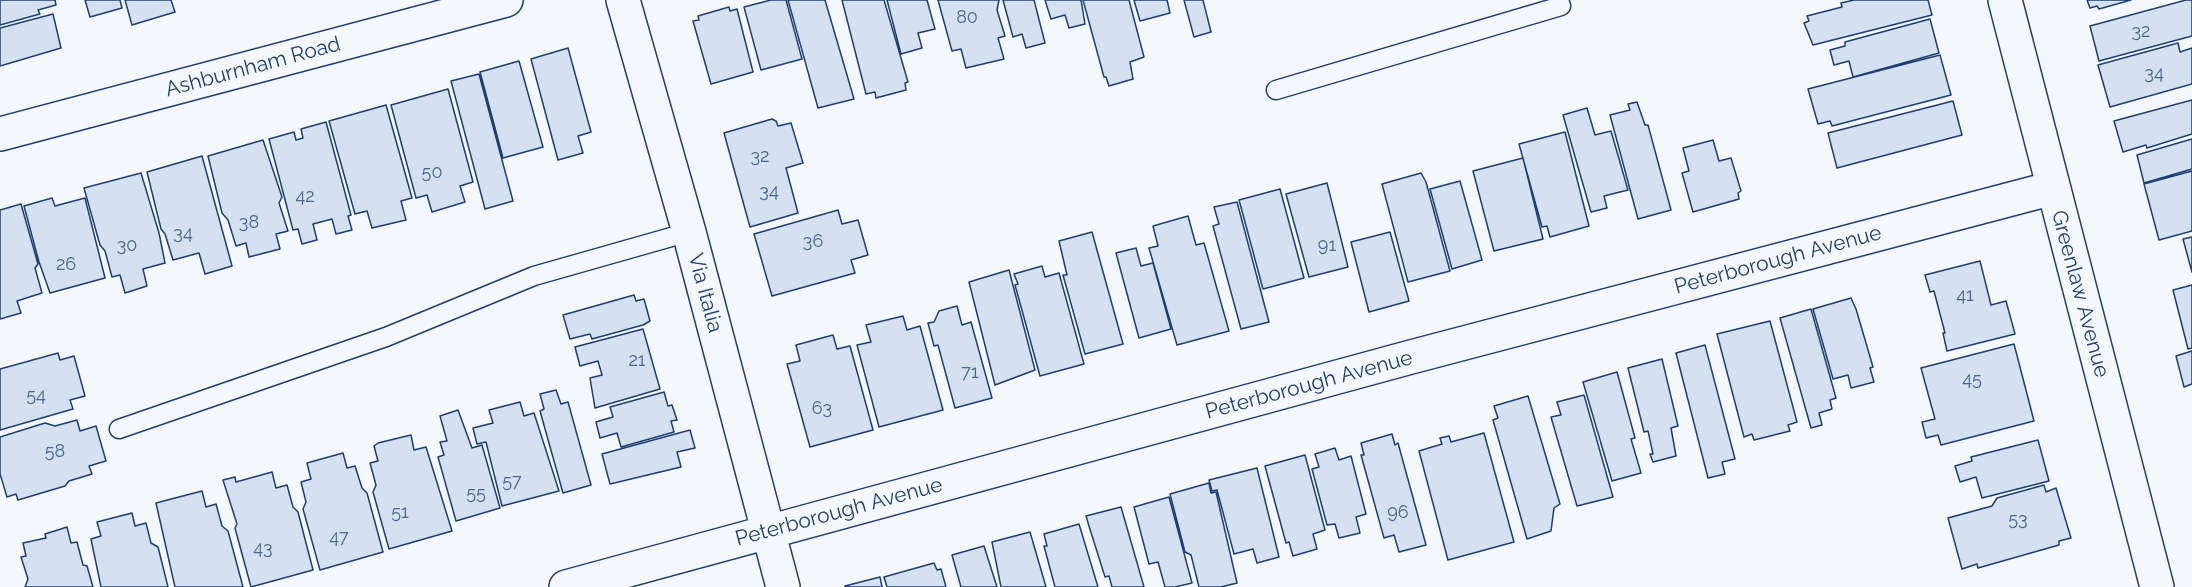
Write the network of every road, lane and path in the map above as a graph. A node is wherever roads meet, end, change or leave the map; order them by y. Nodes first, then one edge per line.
1 (506, 0) edge
2 (623, 0) edge
3 (1559, 0) edge
4 (2005, 0) edge
5 (1276, 90) dead end
6 (0, 134) edge
7 (2053, 188) junction
8 (689, 232) junction
9 (119, 429) dead end
10 (769, 531) junction
11 (566, 587) edge
12 (783, 587) edge
13 (2157, 587) edge

1 - 6 street, Ashburnham Road
2 - 8 street, Via Italia
3 - 5 lane
4 - 7 street, Greenlaw Avenue
7 - 10 street, Peterborough Avenue
7 - 13 street, Greenlaw Avenue
8 - 9 lane
8 - 10 street, Via Italia
10 - 11 street, Peterborough Avenue
10 - 12 street, Via Italia

